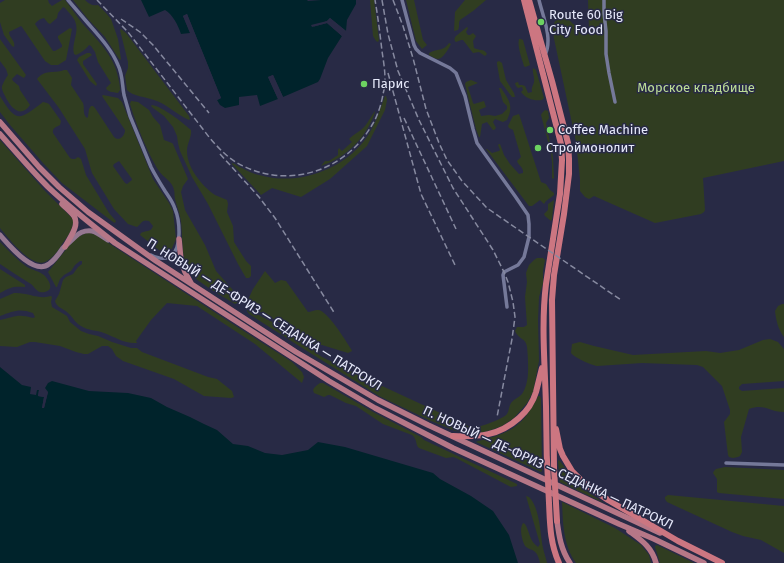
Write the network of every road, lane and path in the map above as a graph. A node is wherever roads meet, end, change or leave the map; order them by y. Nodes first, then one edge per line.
1 (68, 0) edge
2 (402, 0) edge
3 (524, 0) edge
4 (529, 0) edge
5 (539, 0) edge
6 (604, 0) edge
7 (545, 55) junction
8 (615, 102) dead end
9 (0, 122) edge
10 (0, 134) edge
11 (48, 187) junction
12 (561, 212) junction
13 (0, 235) edge
14 (121, 236) junction
15 (179, 239) junction
16 (115, 243) junction
17 (64, 247) junction
18 (551, 274) junction
19 (193, 285) junction
20 (507, 307) dead end
21 (544, 361) junction
22 (553, 406) junction
23 (453, 436) junction
24 (726, 463) dead end
25 (784, 465) edge
26 (550, 467) junction
27 (558, 521) joint
28 (618, 524) junction
29 (678, 541) junction
30 (559, 563) edge
31 (570, 563) edge
32 (656, 563) edge
33 (704, 563) edge
34 (722, 563) edge

1 - 15 street
2 - 20 street
3 - 12 highway
4 - 7 highway
5 - 7 street
6 - 8 street
7 - 12 highway
9 - 14 main road, П. НОВЫЙ — ДЕ-ФРИЗ — СЕДАНКА — ПАТРОКЛ
10 - 11 main road, П. НОВЫЙ — ДЕ-ФРИЗ — СЕДАНКА — ПАТРОКЛ
11 - 16 main road, П. НОВЫЙ — ДЕ-ФРИЗ — СЕДАНКА — ПАТРОКЛ
11 - 17 main road
12 - 18 highway
13 - 17 main road
14 - 15 street
14 - 19 main road, П. НОВЫЙ — ДЕ-ФРИЗ — СЕДАНКА — ПАТРОКЛ
15 - 19 main road
16 - 17 main road
16 - 28 main road, П. НОВЫЙ — ДЕ-ФРИЗ — СЕДАНКА — ПАТРОКЛ
18 - 21 highway
18 - 22 highway
19 - 23 main road, П. НОВЫЙ — ДЕ-ФРИЗ — СЕДАНКА — ПАТРОКЛ
21 - 23 highway
21 - 26 highway
22 - 26 highway
22 - 29 highway
23 - 29 main road, П. НОВЫЙ — ДЕ-ФРИЗ — СЕДАНКА — ПАТРОКЛ
24 - 25 street
26 - 27 highway
26 - 30 highway
27 - 31 main road
28 - 32 main road
28 - 33 main road, П. НОВЫЙ — ДЕ-ФРИЗ — СЕДАНКА — ПАТРОКЛ
29 - 34 highway, П. НОВЫЙ — ДЕ-ФРИЗ — СЕДАНКА — ПАТРОКЛ

